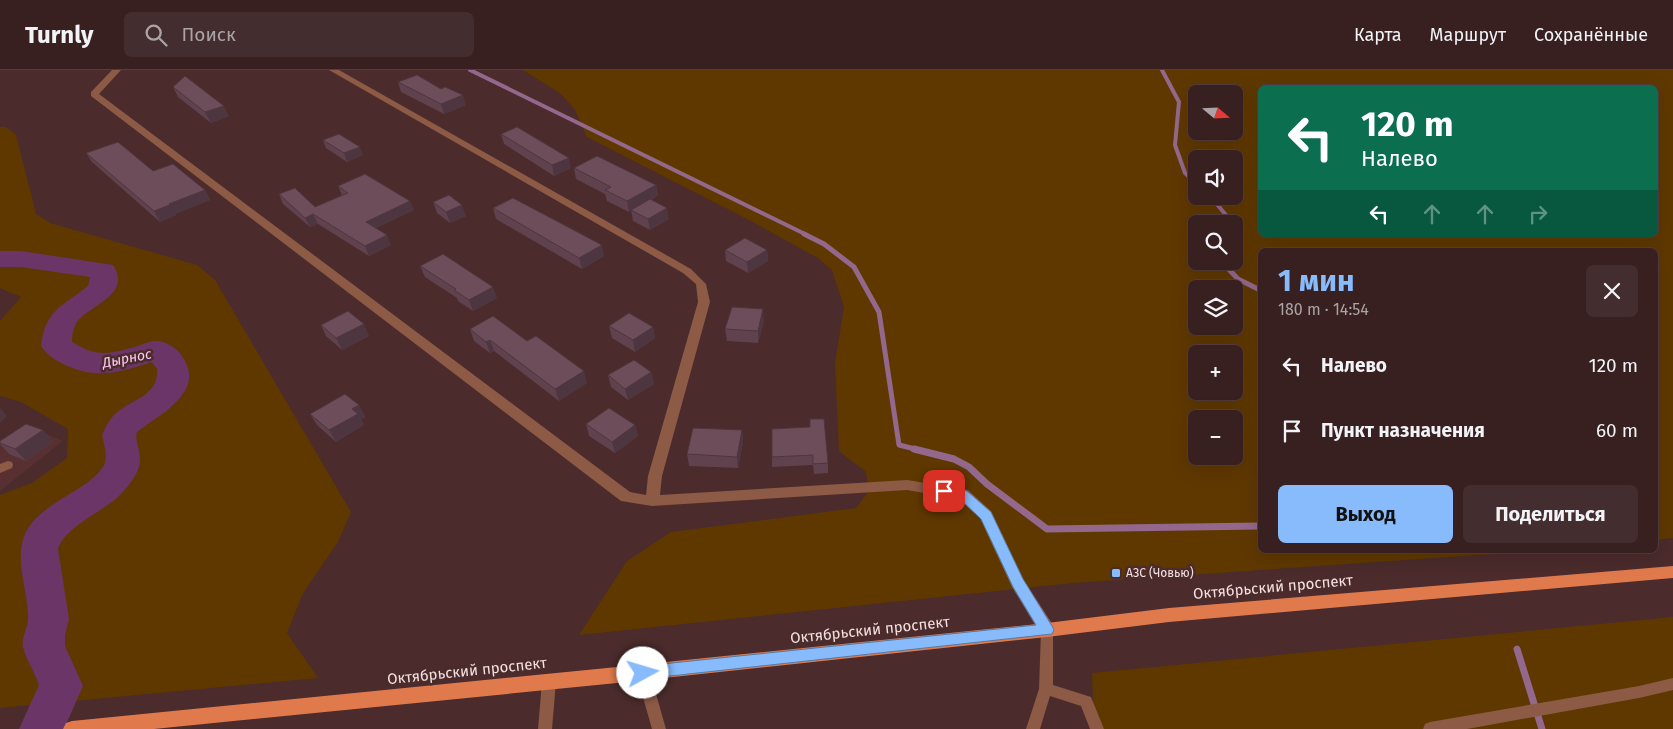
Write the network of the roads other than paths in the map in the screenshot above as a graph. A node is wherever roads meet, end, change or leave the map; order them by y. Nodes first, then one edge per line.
1 (118, 70) edge
2 (333, 70) edge
3 (652, 501) junction
4 (1673, 572) edge
5 (1046, 630) junction
6 (643, 673) junction
7 (549, 682) junction
8 (1673, 684) edge
9 (1046, 689) junction
10 (72, 729) edge
11 (545, 729) edge
12 (659, 729) edge
13 (1033, 729) edge
14 (1098, 729) edge
15 (1430, 729) edge

1 - 3 street
2 - 3 street
3 - 5 street
4 - 5 main road, Октябрьский проспект
5 - 6 main road, Октябрьский проспект
5 - 9 lane
6 - 7 main road, Октябрьский проспект
6 - 12 lane
7 - 10 main road, Октябрьский проспект
7 - 11 lane
8 - 15 lane
9 - 13 lane
9 - 14 lane

